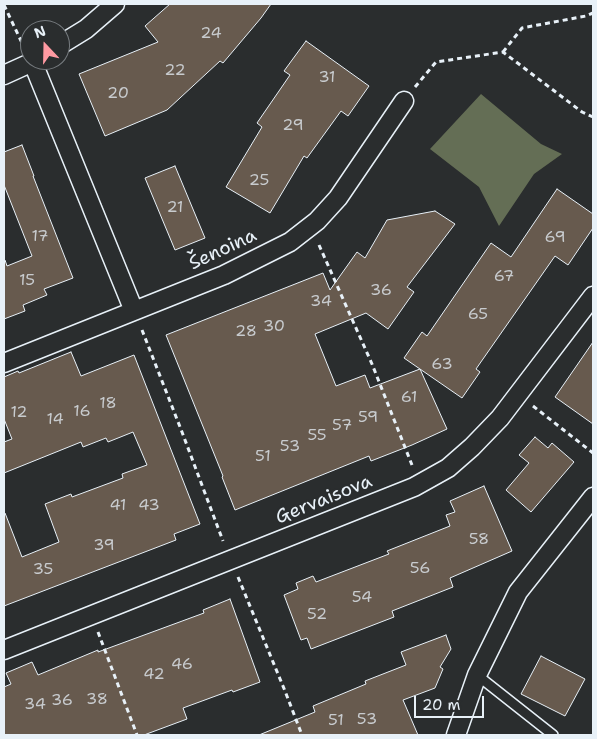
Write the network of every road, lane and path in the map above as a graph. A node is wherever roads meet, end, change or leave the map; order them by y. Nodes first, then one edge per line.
1 (115, 4) edge
2 (4, 5) edge
3 (593, 13) edge
4 (20, 35) edge
5 (70, 39) edge
6 (503, 52) junction
7 (20, 65) edge
8 (37, 70) edge
9 (4, 75) edge
10 (404, 101) joint
11 (593, 117) edge
12 (311, 226) junction
13 (593, 296) edge
14 (134, 311) junction
15 (4, 362) edge
16 (519, 395) junction
17 (182, 432) dead end
18 (593, 453) edge
19 (420, 484) junction
20 (593, 497) edge
21 (92, 615) junction
22 (4, 650) edge
23 (477, 675) junction
24 (285, 691) dead end
25 (137, 735) edge
26 (302, 735) edge
27 (456, 735) edge
28 (554, 735) edge

1 - 5 street
2 - 4 path
3 - 6 path
6 - 10 path
6 - 11 path
7 - 9 street
8 - 14 street
10 - 12 street, Šenoina
12 - 14 street, Šenoina
12 - 19 path
13 - 16 street, Gervaisova
14 - 15 street, Šenoina
14 - 17 path
16 - 18 path
16 - 19 street, Gervaisova
19 - 21 street, Gervaisova
20 - 23 street
21 - 22 street, Gervaisova
21 - 25 path
23 - 27 street
23 - 28 lane
24 - 26 path

